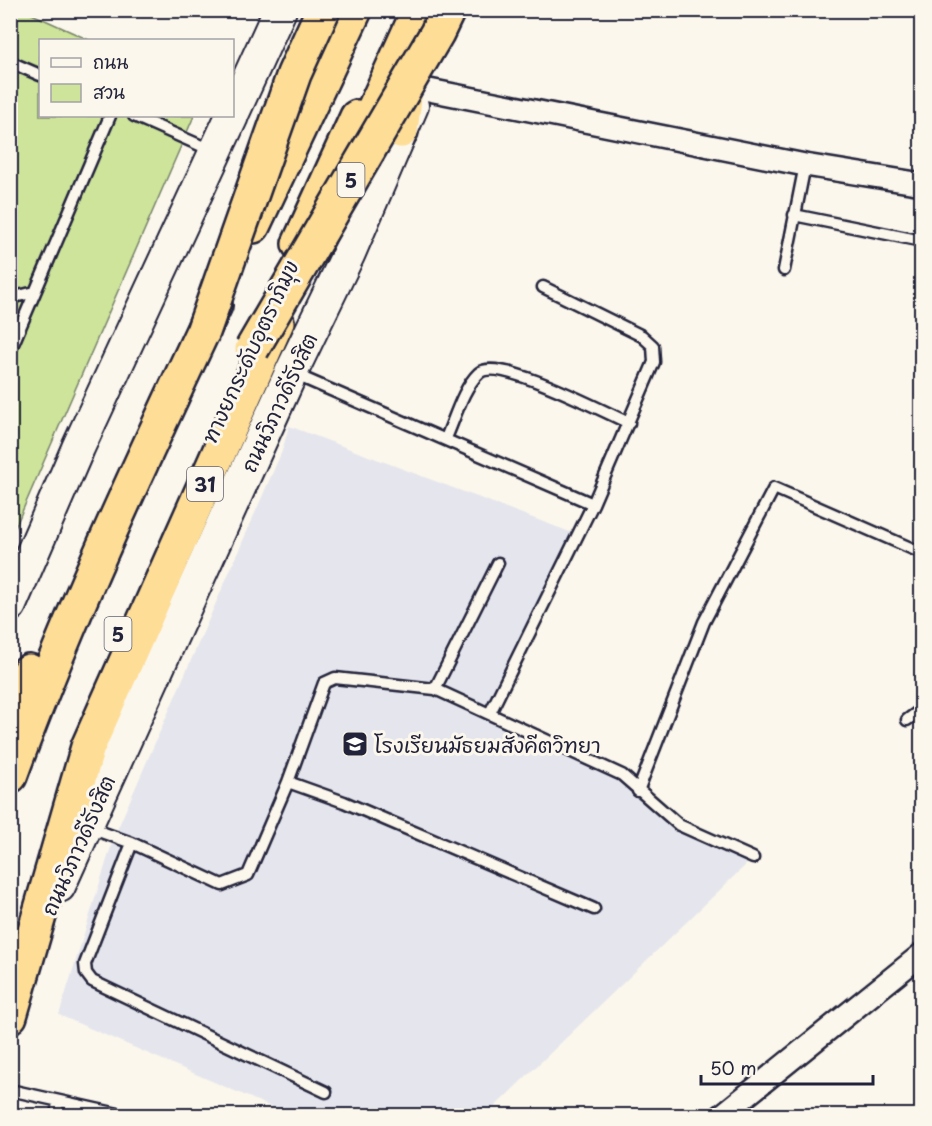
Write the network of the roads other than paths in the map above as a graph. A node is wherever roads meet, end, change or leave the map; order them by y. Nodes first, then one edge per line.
1 (279, 10) edge
2 (322, 10) edge
3 (338, 10) edge
4 (355, 10) edge
5 (448, 10) edge
6 (458, 10) edge
7 (413, 14) edge
8 (10, 62) edge
9 (23, 68) junction
10 (10, 72) edge
11 (39, 75) edge
12 (420, 88) junction
13 (234, 111) edge
14 (110, 117) edge
15 (136, 117) edge
16 (231, 117) edge
17 (401, 131) junction
18 (216, 152) junction
19 (805, 165) junction
20 (921, 184) edge
21 (794, 215) junction
22 (921, 241) edge
23 (784, 270) dead end
24 (543, 287) dead end
25 (35, 292) junction
26 (10, 297) edge
27 (203, 332) junction
28 (252, 349) junction
29 (10, 351) edge
30 (291, 372) junction
31 (629, 423) junction
32 (446, 438) junction
33 (593, 504) junction
34 (921, 554) edge
35 (498, 563) dead end
36 (10, 605) edge
37 (29, 671) junction
38 (435, 689) junction
39 (10, 699) edge
40 (921, 709) edge
41 (490, 713) junction
42 (907, 720) dead end
43 (10, 724) edge
44 (10, 776) edge
45 (288, 782) junction
46 (638, 790) junction
47 (85, 826) junction
48 (132, 843) junction
49 (753, 858) dead end
50 (594, 909) dead end
51 (10, 931) edge
52 (921, 954) edge
53 (26, 959) junction
54 (10, 1016) edge
55 (10, 1090) edge
56 (326, 1092) dead end
57 (58, 1102) junction
58 (56, 1116) edge
59 (127, 1116) edge
60 (721, 1116) edge

1 - 13 main road
2 - 27 highway, 5, bridge
3 - 37 highway
4 - 27 highway, 5, bridge
5 - 28 highway, 5, bridge
6 - 12 main road, ถนนวิภาวดีรังสิต / 31
7 - 17 highway
7 - 28 highway, ทางยกระดับอุตราภิมุข / 5, bridge
7 - 53 highway, ถนนวิภาวดีรังสิต / 31
8 - 9 lane
9 - 10 lane
9 - 11 lane
12 - 17 main road, ถนนวิภาวดีรังสิต / 31
12 - 19 street
14 - 25 lane
15 - 18 lane
16 - 18 main road
17 - 30 main road, ถนนวิภาวดีรังสิต / 31
18 - 36 main road
19 - 20 street
19 - 21 lane
21 - 22 lane
21 - 23 lane
24 - 31 lane
25 - 26 lane
25 - 29 lane
27 - 44 highway, 5
28 - 51 highway, ทางยกระดับอุตราภิมุข / 5
30 - 32 lane
30 - 47 main road, ถนนวิภาวดีรังสิต / 31
31 - 32 lane
31 - 33 lane
32 - 33 lane
33 - 41 lane
34 - 46 lane
35 - 38 lane
37 - 39 highway
37 - 43 highway
38 - 41 lane
38 - 45 lane
40 - 42 lane
41 - 46 lane
45 - 48 lane
45 - 50 lane
46 - 49 lane
47 - 48 lane
47 - 53 main road, ถนนวิภาวดีรังสิต / 31
48 - 56 lane
52 - 60 street
53 - 54 highway, ถนนวิภาวดีรังสิต / 31
55 - 57 lane
57 - 58 lane
57 - 59 lane

